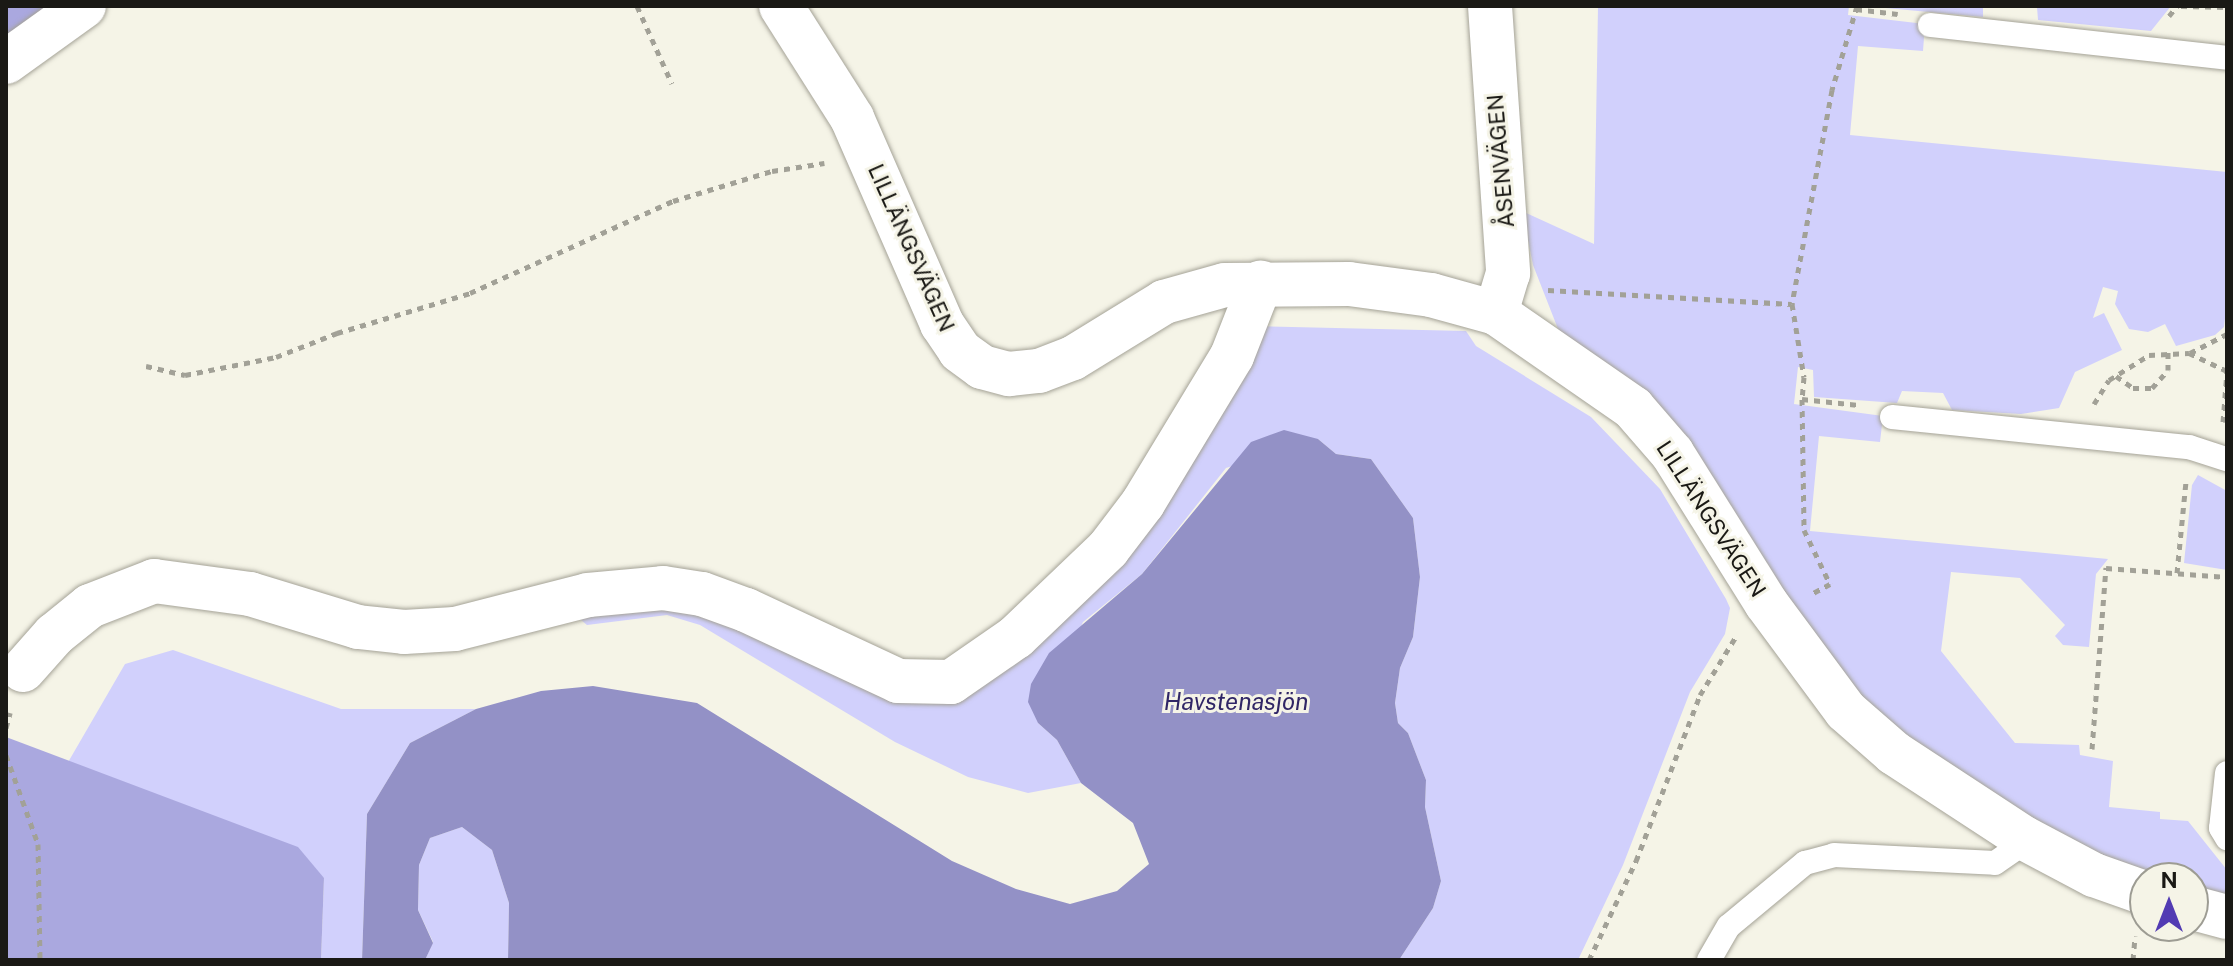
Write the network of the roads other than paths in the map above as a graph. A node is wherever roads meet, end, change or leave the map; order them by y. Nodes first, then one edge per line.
1 (84, 6) edge
2 (781, 6) edge
3 (1490, 6) edge
4 (1930, 25) dead end
5 (2227, 58) edge
6 (6, 62) edge
7 (1261, 282) junction
8 (1501, 300) junction
9 (1892, 417) road end
10 (2224, 457) edge
11 (23, 670) dead end
12 (2227, 773) edge
13 (2227, 838) edge
14 (2028, 840) junction
15 (2129, 887) edge
16 (1709, 960) edge

1 - 6 street
2 - 7 street, LILLÄNGSVÄGEN
3 - 8 street, ÅSENVÄGEN
4 - 5 lane
7 - 8 street, LILLÄNGSVÄGEN
7 - 11 street
8 - 14 street, LILLÄNGSVÄGEN
9 - 10 lane
12 - 13 lane
14 - 15 street, LILLÄNGSVÄGEN
14 - 16 lane

